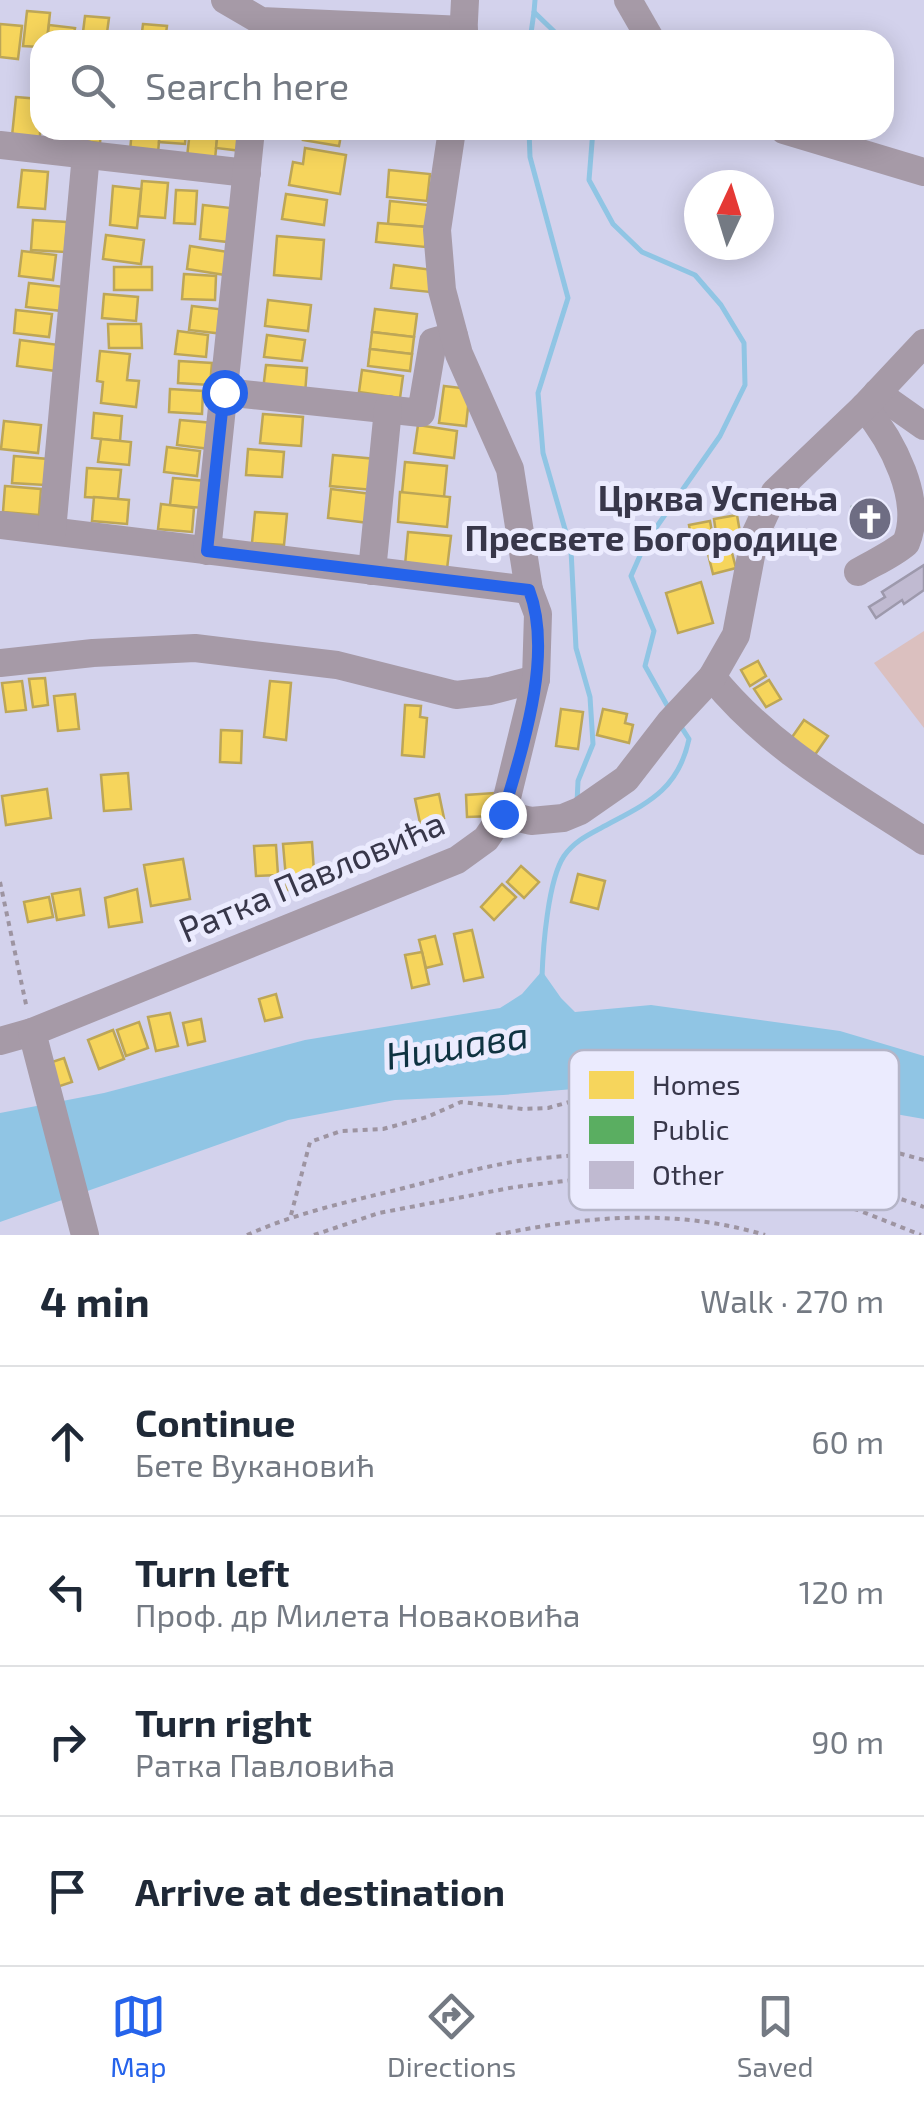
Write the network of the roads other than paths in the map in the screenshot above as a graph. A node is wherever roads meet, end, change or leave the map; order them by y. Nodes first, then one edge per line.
1 (225, 0) edge
2 (465, 0) edge
3 (628, 0) edge
4 (260, 30) edge
5 (463, 30) edge
6 (646, 30) edge
7 (250, 140) edge
8 (451, 140) edge
9 (817, 140) edge
10 (0, 144) edge
11 (86, 154) junction
12 (924, 172) edge
13 (247, 173) junction
14 (454, 336) junction
15 (924, 343) edge
16 (224, 392) junction
17 (870, 400) junction
18 (388, 409) junction
19 (924, 426) edge
20 (0, 525) edge
21 (52, 531) junction
22 (207, 551) junction
23 (372, 571) junction
24 (858, 572) dead end
25 (529, 590) junction
26 (0, 663) edge
27 (712, 678) junction
28 (536, 680) junction
29 (503, 814) junction
30 (924, 841) edge
31 (32, 1032) junction
32 (0, 1040) edge
33 (85, 1234) edge

1 - 4 street
2 - 5 street
3 - 6 street
7 - 13 street
8 - 14 street, Ратка Павловића
9 - 12 street
10 - 11 street
11 - 13 street
11 - 21 street
13 - 16 street
14 - 18 street
14 - 25 street, Ратка Павловића
15 - 17 street
16 - 18 street
16 - 22 street
17 - 19 street
17 - 24 street
17 - 27 street
18 - 23 street
20 - 21 street
21 - 22 street
22 - 23 street
23 - 25 street
25 - 28 street, Ратка Павловића
26 - 28 street
27 - 29 street
27 - 30 street
28 - 29 street, Ратка Павловића
29 - 31 street, Ратка Павловића
31 - 32 street, Ратка Павловића
31 - 33 street

